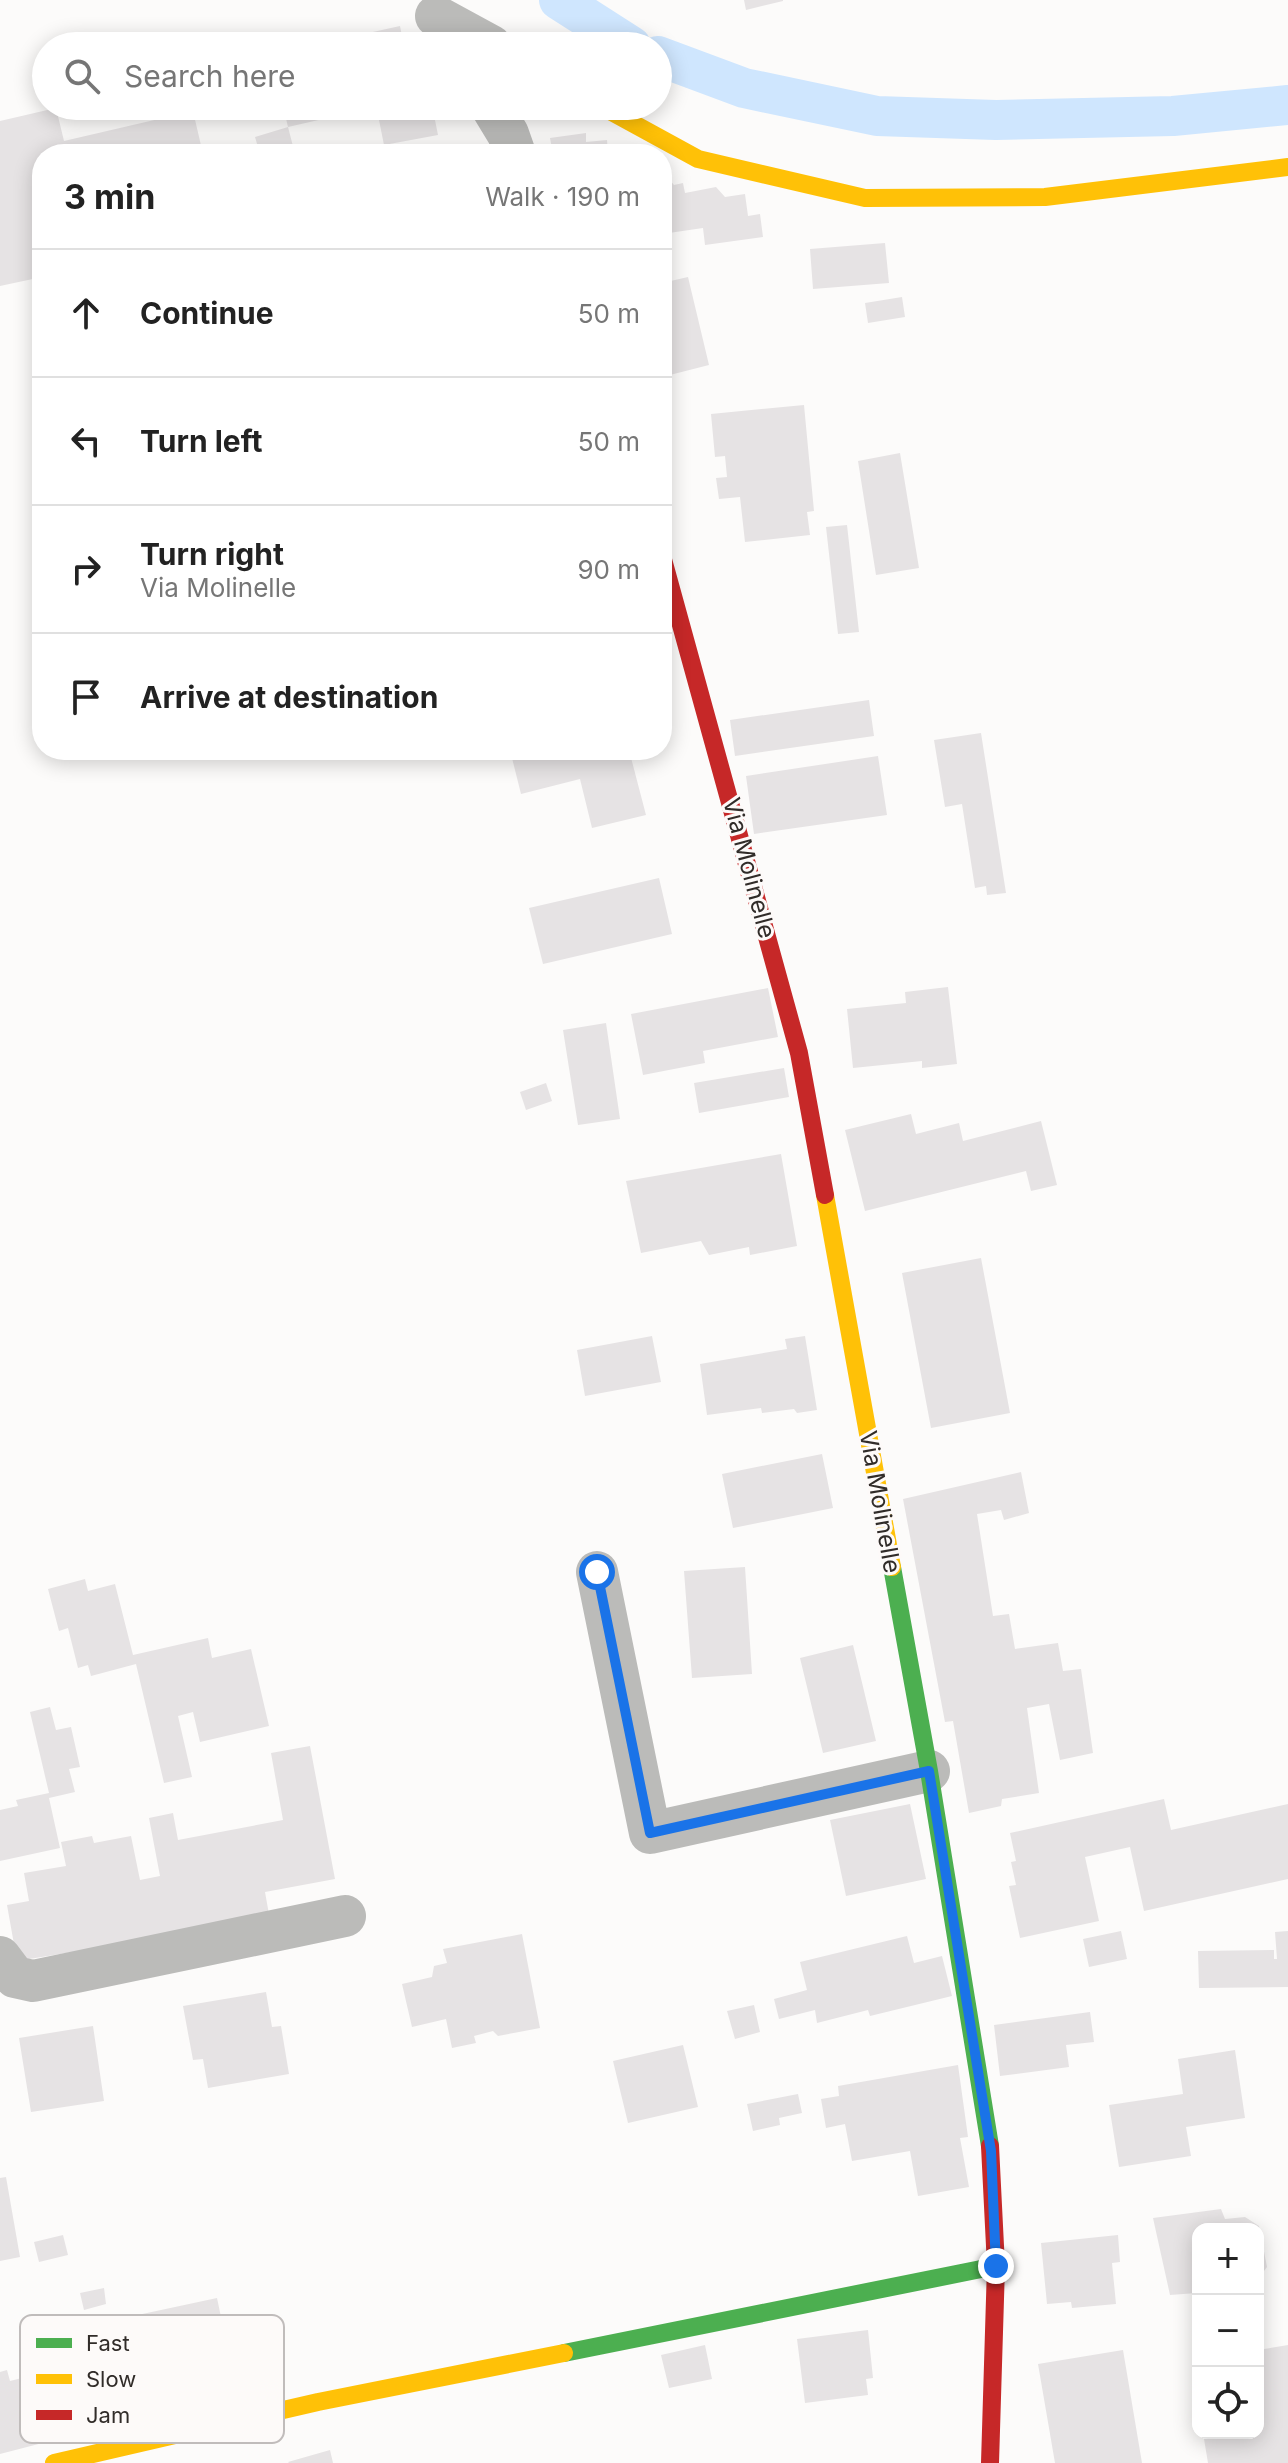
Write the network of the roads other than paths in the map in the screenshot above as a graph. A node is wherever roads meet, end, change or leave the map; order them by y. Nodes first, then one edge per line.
1 (436, 21) edge
2 (460, 32) edge
3 (500, 120) edge
4 (627, 120) edge
5 (512, 144) edge
6 (671, 144) edge
7 (672, 145) edge
8 (1288, 167) edge
9 (672, 592) edge
10 (597, 1572) dead end
11 (929, 1771) junction
12 (345, 1916) dead end
13 (0, 1957) edge
14 (996, 2266) junction
15 (284, 2410) edge
16 (141, 2443) edge
17 (54, 2463) edge
18 (990, 2463) edge

1 - 2 street
3 - 5 street
4 - 6 street
7 - 8 street
9 - 11 street, Via Molinelle
10 - 11 street
11 - 14 street, Via Molinelle
12 - 13 street
14 - 15 street
14 - 18 street, Via Molinelle
16 - 17 street

